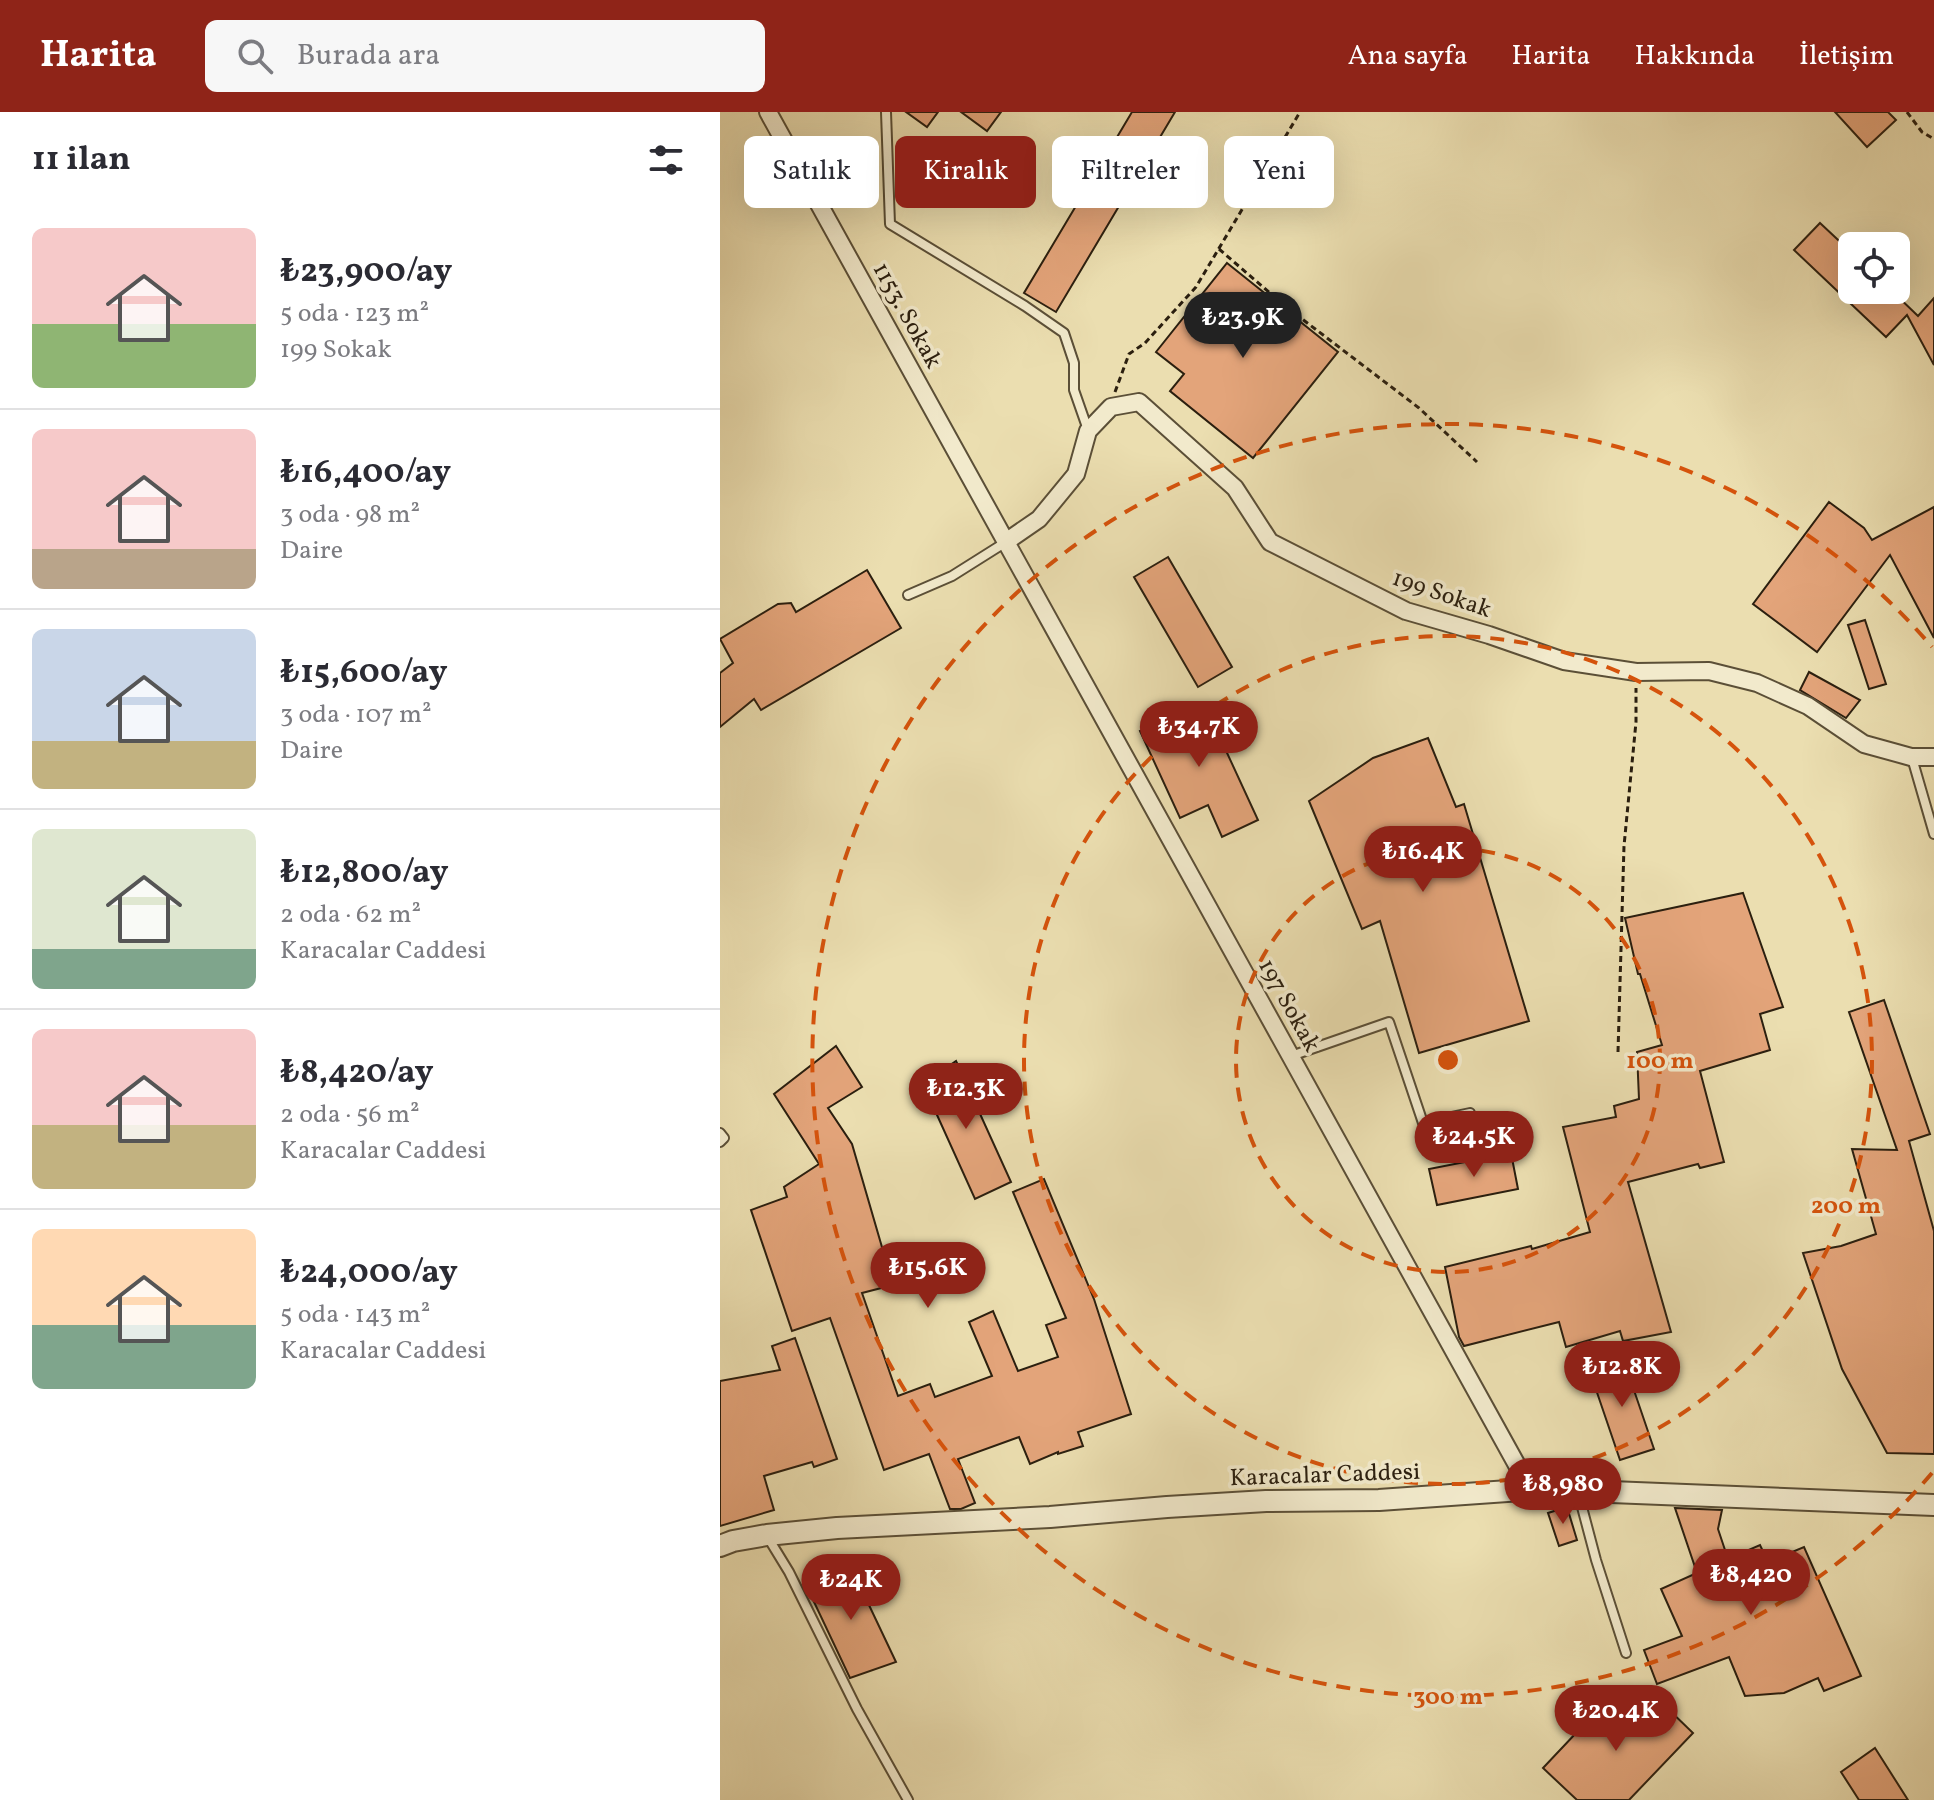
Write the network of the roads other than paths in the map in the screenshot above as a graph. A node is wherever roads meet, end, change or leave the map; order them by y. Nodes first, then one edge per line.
1 (768, 112) edge
2 (886, 112) edge
3 (1088, 431) junction
4 (1007, 541) junction
5 (908, 595) dead end
6 (1911, 757) junction
7 (1934, 757) edge
8 (1934, 834) edge
9 (1291, 1056) junction
10 (1470, 1113) dead end
11 (720, 1133) edge
12 (720, 1142) edge
13 (1536, 1489) junction
14 (1578, 1491) junction
15 (1934, 1505) edge
16 (767, 1535) junction
17 (720, 1546) edge
18 (1626, 1653) dead end
19 (908, 1800) edge

1 - 4 street, 1153. Sokak
2 - 3 lane
3 - 4 street
3 - 6 street, 199 Sokak
4 - 5 lane
4 - 9 street, 197 Sokak
6 - 7 street, 199 Sokak
6 - 8 lane
9 - 10 lane
9 - 13 street, 197 Sokak
11 - 12 lane
13 - 14 street, Karacalar Caddesi
13 - 16 street, Karacalar Caddesi
14 - 15 street, Karacalar Caddesi
14 - 18 lane
16 - 17 street, Karacalar Caddesi
16 - 19 lane

